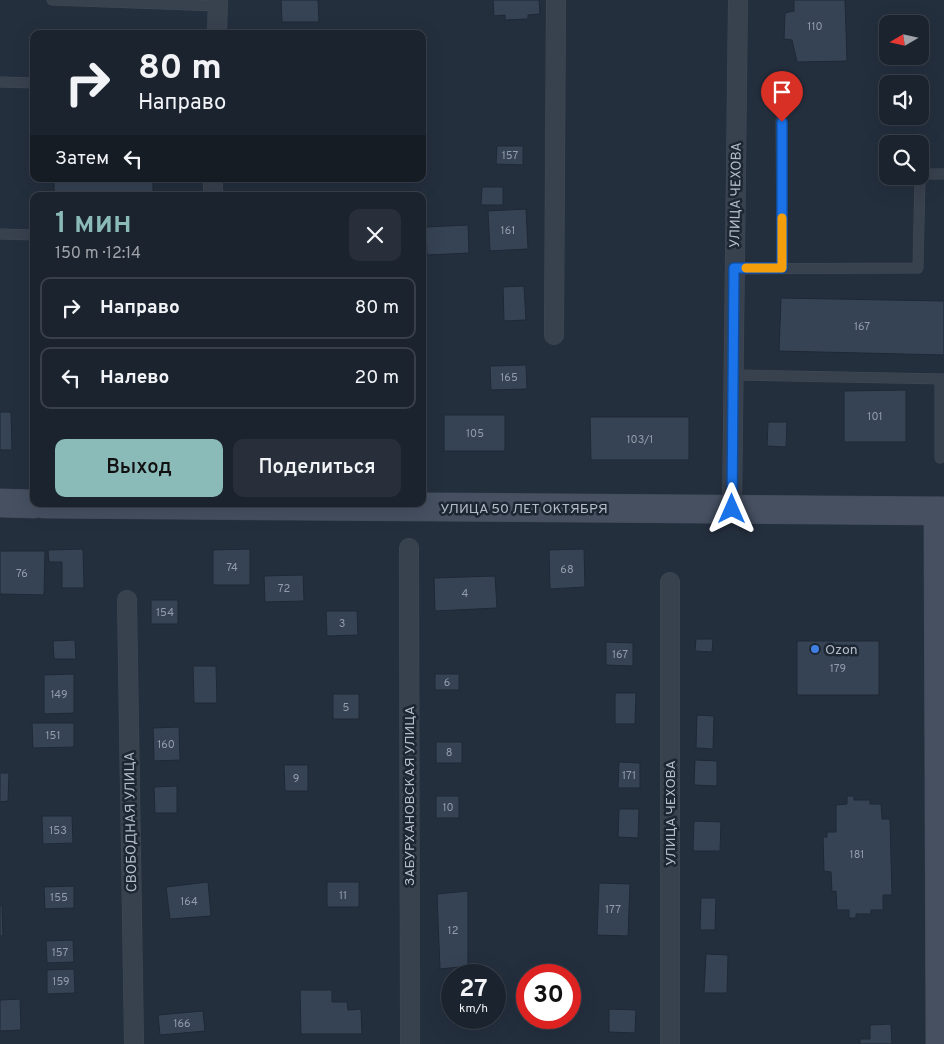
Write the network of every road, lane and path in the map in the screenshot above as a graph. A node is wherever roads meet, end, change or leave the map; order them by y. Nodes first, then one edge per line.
1 (52, 0) edge
2 (556, 0) edge
3 (738, 0) edge
4 (218, 3) edge
5 (217, 30) edge
6 (0, 82) edge
7 (30, 83) edge
8 (782, 122) dead end
9 (944, 174) edge
10 (929, 175) edge
11 (920, 185) edge
12 (0, 234) edge
13 (30, 235) edge
14 (734, 268) junction
15 (782, 268) junction
16 (554, 335) dead end
17 (733, 375) junction
18 (942, 379) edge
19 (940, 458) dead end
20 (0, 503) edge
21 (30, 504) edge
22 (426, 506) edge
23 (732, 509) junction
24 (941, 511) edge
25 (409, 548) dead end
26 (670, 582) dead end
27 (127, 600) dead end
28 (134, 1044) edge
29 (410, 1044) edge
30 (670, 1044) edge
31 (940, 1044) edge

1 - 4 lane
2 - 16 street
3 - 14 street, УЛИЦА ЧЕХОВА
4 - 5 street
6 - 7 lane
8 - 15 lane
9 - 10 lane
11 - 15 lane
12 - 13 lane
14 - 15 lane
14 - 17 street, УЛИЦА ЧЕХОВА
17 - 18 lane
17 - 23 street, УЛИЦА ЧЕХОВА
18 - 19 lane
20 - 21 main road
22 - 23 main road, УЛИЦА 50 ЛЕТ ОКТЯБРЯ
23 - 24 main road, УЛИЦА 50 ЛЕТ ОКТЯБРЯ
24 - 31 main road
25 - 29 street, ЗАБУРХАНОВСКАЯ УЛИЦА
26 - 30 street, УЛИЦА ЧЕХОВА
27 - 28 street, СВОБОДНАЯ УЛИЦА

